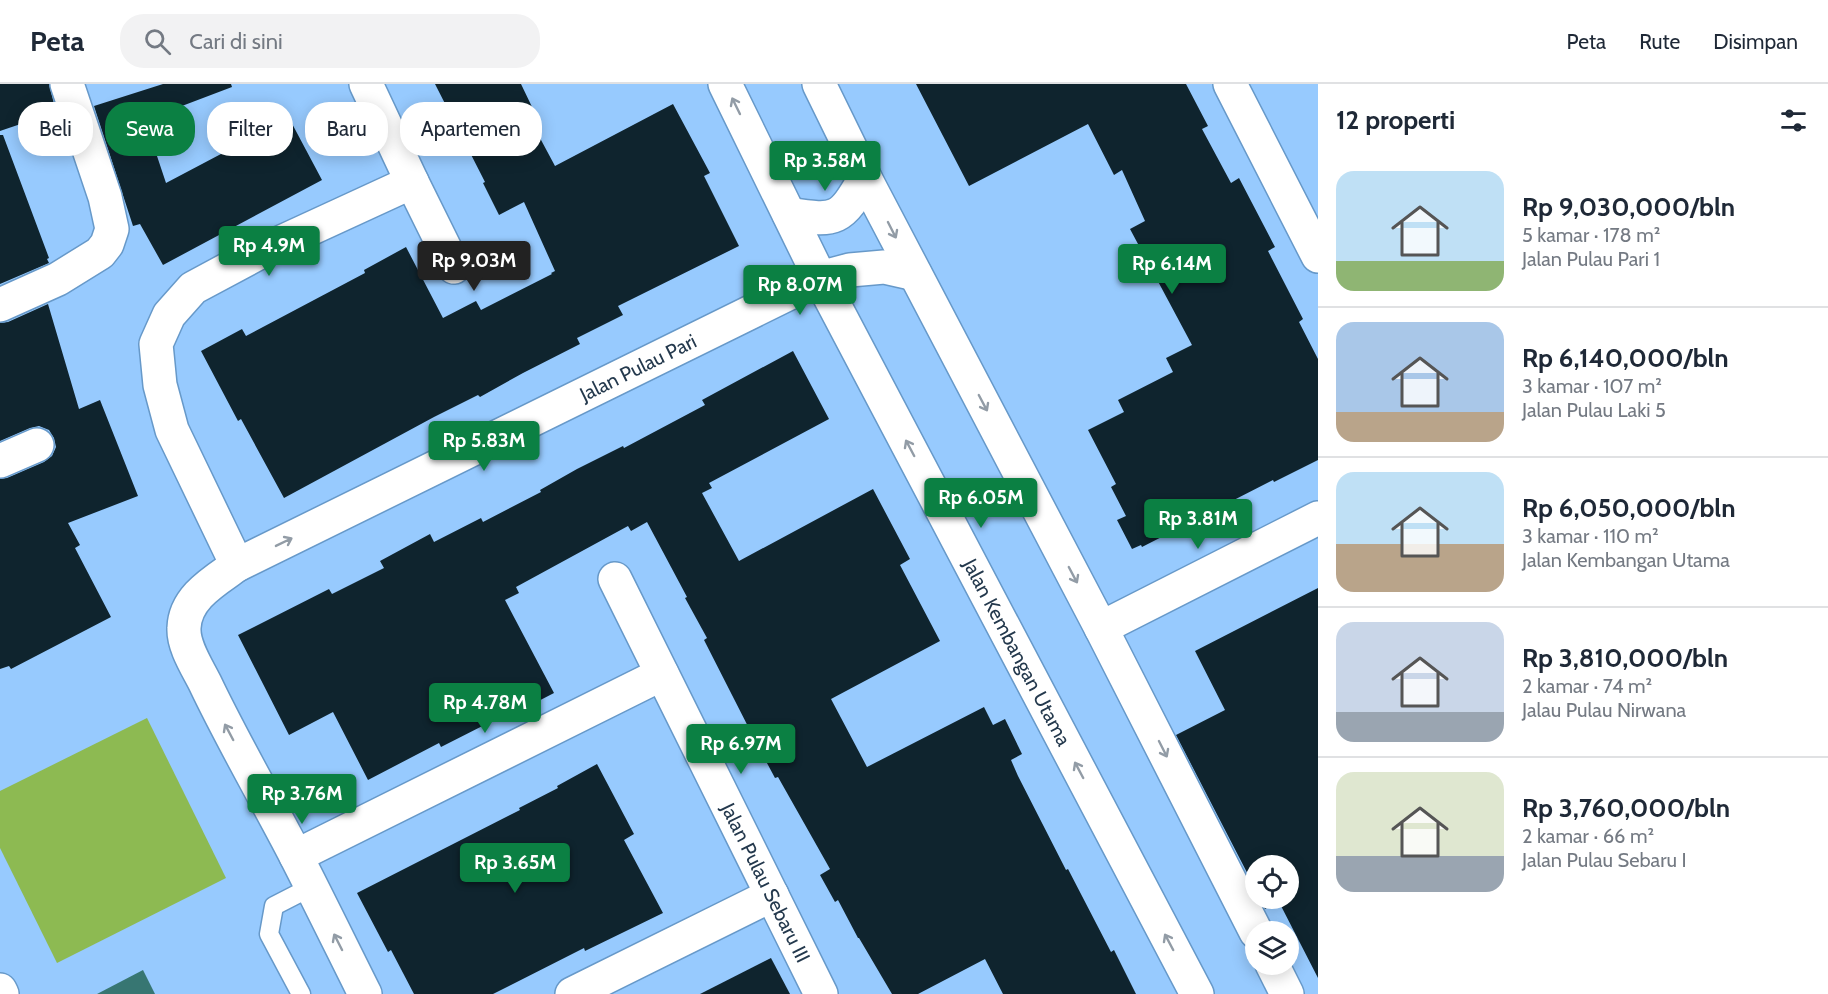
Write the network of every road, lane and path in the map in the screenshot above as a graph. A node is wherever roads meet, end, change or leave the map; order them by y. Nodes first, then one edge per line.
1 (67, 84) edge
2 (366, 84) edge
3 (725, 84) edge
4 (819, 84) edge
5 (1230, 84) edge
6 (866, 178) junction
7 (412, 182) junction
8 (789, 214) junction
9 (1318, 256) edge
10 (454, 267) dead end
11 (915, 274) junction
12 (820, 278) junction
13 (0, 305) edge
14 (37, 445) dead end
15 (0, 461) edge
16 (1318, 518) edge
17 (233, 556) junction
18 (615, 579) dead end
19 (1101, 628) junction
20 (662, 674) junction
21 (296, 856) junction
22 (311, 887) junction
23 (772, 895) junction
24 (1250, 921) edge
25 (1278, 975) edge
26 (0, 990) edge
27 (2, 994) edge
28 (301, 994) edge
29 (365, 994) edge
30 (572, 994) edge
31 (821, 994) edge
32 (1197, 994) edge
33 (1287, 994) edge

1 - 13 street
2 - 7 street
8 -> 3 street, Jalan Kembangan Utama
4 - 6 street
5 - 9 street
6 - 8 street
6 -> 11 street
7 - 10 street
7 - 17 street
8 - 12 street, Jalan Kembangan Utama
11 - 12 street, Jalan Pulau Pari
11 -> 19 street
17 -> 12 street, Jalan Pulau Pari
32 -> 12 street, Jalan Kembangan Utama
14 - 15 street
16 - 19 street
21 -> 17 street, Jalan Pulau Pari
18 - 20 street, Jalan Pulau Sebaru III
19 -> 24 street
20 - 21 street
20 - 23 street, Jalan Pulau Sebaru III
21 - 22 street
22 - 28 lane
29 -> 22 street
23 - 30 street
23 - 31 street, Jalan Pulau Sebaru III
25 - 33 street
26 - 27 street

